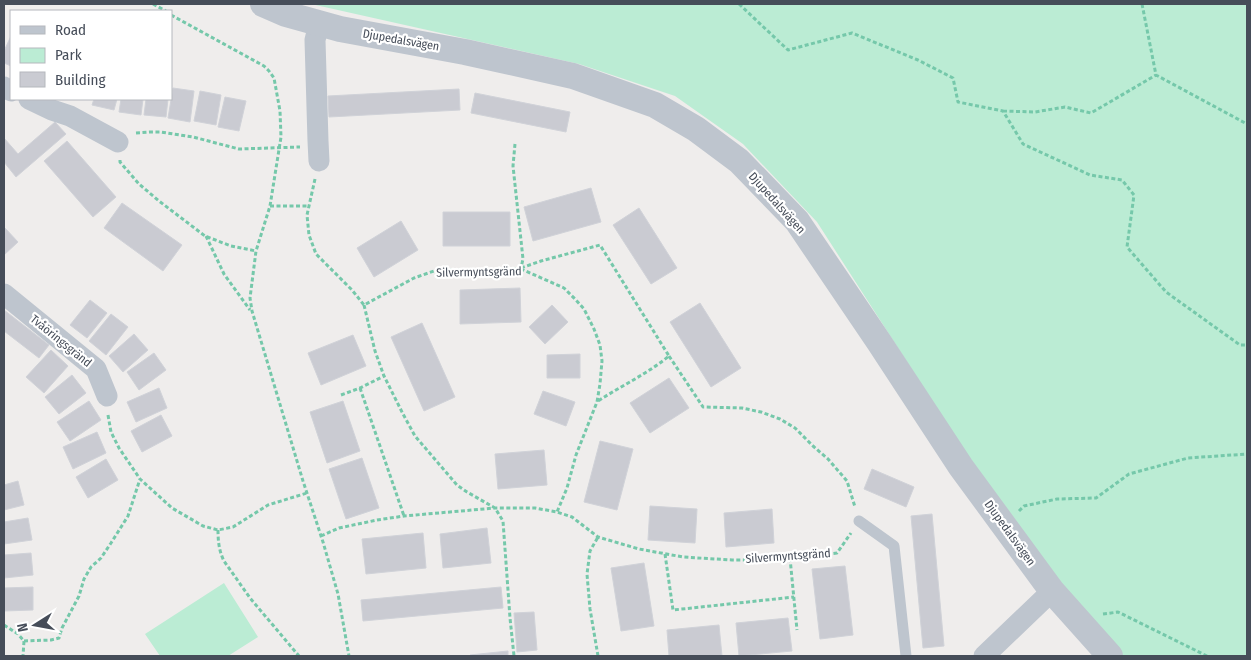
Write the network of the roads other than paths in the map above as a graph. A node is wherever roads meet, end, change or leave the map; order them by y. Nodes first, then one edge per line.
1 (263, 4) edge
2 (319, 24) junction
3 (31, 100) edge
4 (118, 142) road end
5 (320, 161) road end
6 (4, 294) edge
7 (107, 396) road end
8 (859, 521) road end
9 (1052, 591) junction
10 (906, 656) edge
11 (984, 656) edge
12 (1110, 656) edge

1 - 2 street, Djupedalsvägen
2 - 5 street
2 - 9 street, Djupedalsvägen
3 - 4 street
6 - 7 street, Tvåöringsgränd
8 - 10 lane
9 - 11 street
9 - 12 street, Djupedalsvägen

